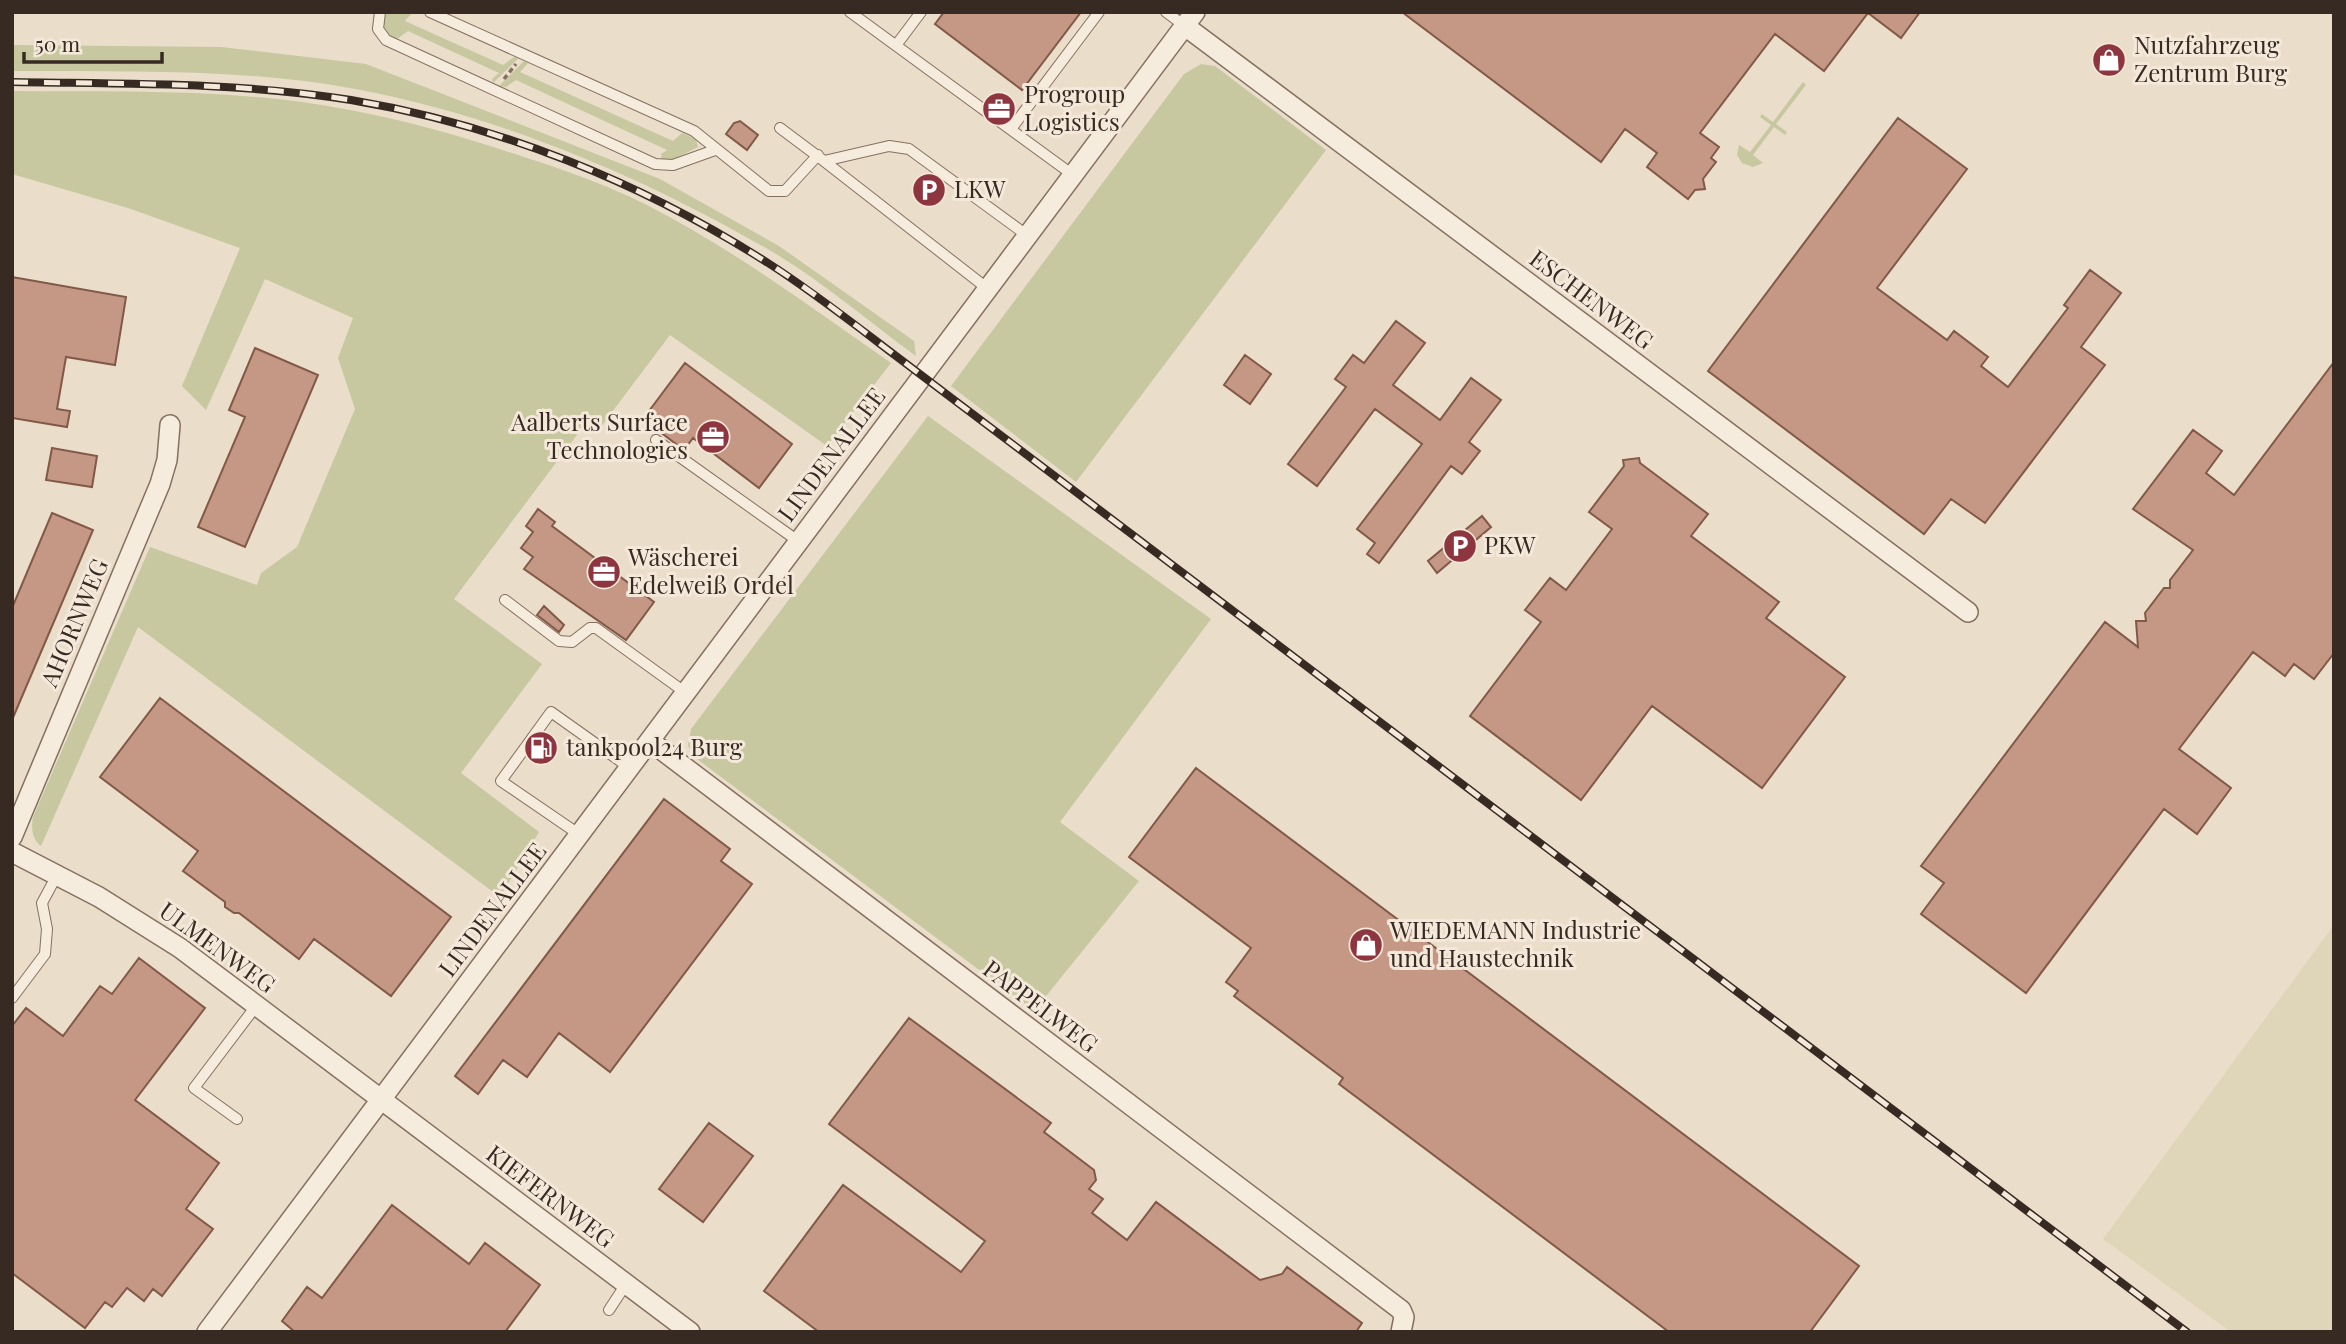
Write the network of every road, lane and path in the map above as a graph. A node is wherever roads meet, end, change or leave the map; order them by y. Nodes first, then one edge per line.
1 (380, 12) edge
2 (429, 12) edge
3 (850, 12) edge
4 (921, 12) edge
5 (1099, 12) edge
6 (1166, 12) edge
7 (1190, 19) edge
8 (897, 44) junction
9 (526, 55) junction
10 (492, 89) junction
11 (780, 128) dead end
12 (1012, 129) junction
13 (715, 150) junction
14 (821, 158) junction
15 (1074, 176) junction
16 (1029, 236) junction
17 (988, 289) junction
18 (170, 425) dead end
19 (656, 440) dead end
20 (798, 541) junction
21 (505, 600) dead end
22 (1968, 612) dead end
23 (686, 693) junction
24 (650, 741) junction
25 (630, 769) junction
26 (580, 835) junction
27 (12, 837) edge
28 (12, 852) edge
29 (57, 874) junction
30 (12, 998) edge
31 (256, 1006) junction
32 (381, 1101) junction
33 (237, 1119) dead end
34 (626, 1284) junction
35 (609, 1310) dead end
36 (207, 1332) edge
37 (690, 1332) edge
38 (1401, 1332) edge

1 - 10 lane
2 - 9 lane
3 - 8 lane
4 - 8 lane
5 - 12 lane
6 - 7 lane
7 - 15 street, LINDENALLEE
7 - 22 street, ESCHENWEG
8 - 12 lane
9 - 10 path
9 - 13 lane
10 - 13 lane
11 - 14 lane
12 - 15 lane
13 - 14 lane
14 - 16 lane
14 - 17 lane
15 - 16 street, LINDENALLEE
16 - 17 street, LINDENALLEE
17 - 20 street, LINDENALLEE
18 - 27 street, AHORNWEG
19 - 20 lane
20 - 23 street, LINDENALLEE
21 - 23 lane
23 - 24 street, LINDENALLEE
24 - 25 street, LINDENALLEE
24 - 38 street, PAPPELWEG
25 - 26 street, LINDENALLEE
25 - 26 lane
26 - 32 street, LINDENALLEE
28 - 29 street, ULMENWEG
29 - 30 lane
29 - 31 street, ULMENWEG
31 - 32 street, ULMENWEG
31 - 33 lane
32 - 34 street, KIEFERNWEG
32 - 36 street, LINDENALLEE
34 - 35 lane
34 - 37 street, KIEFERNWEG

